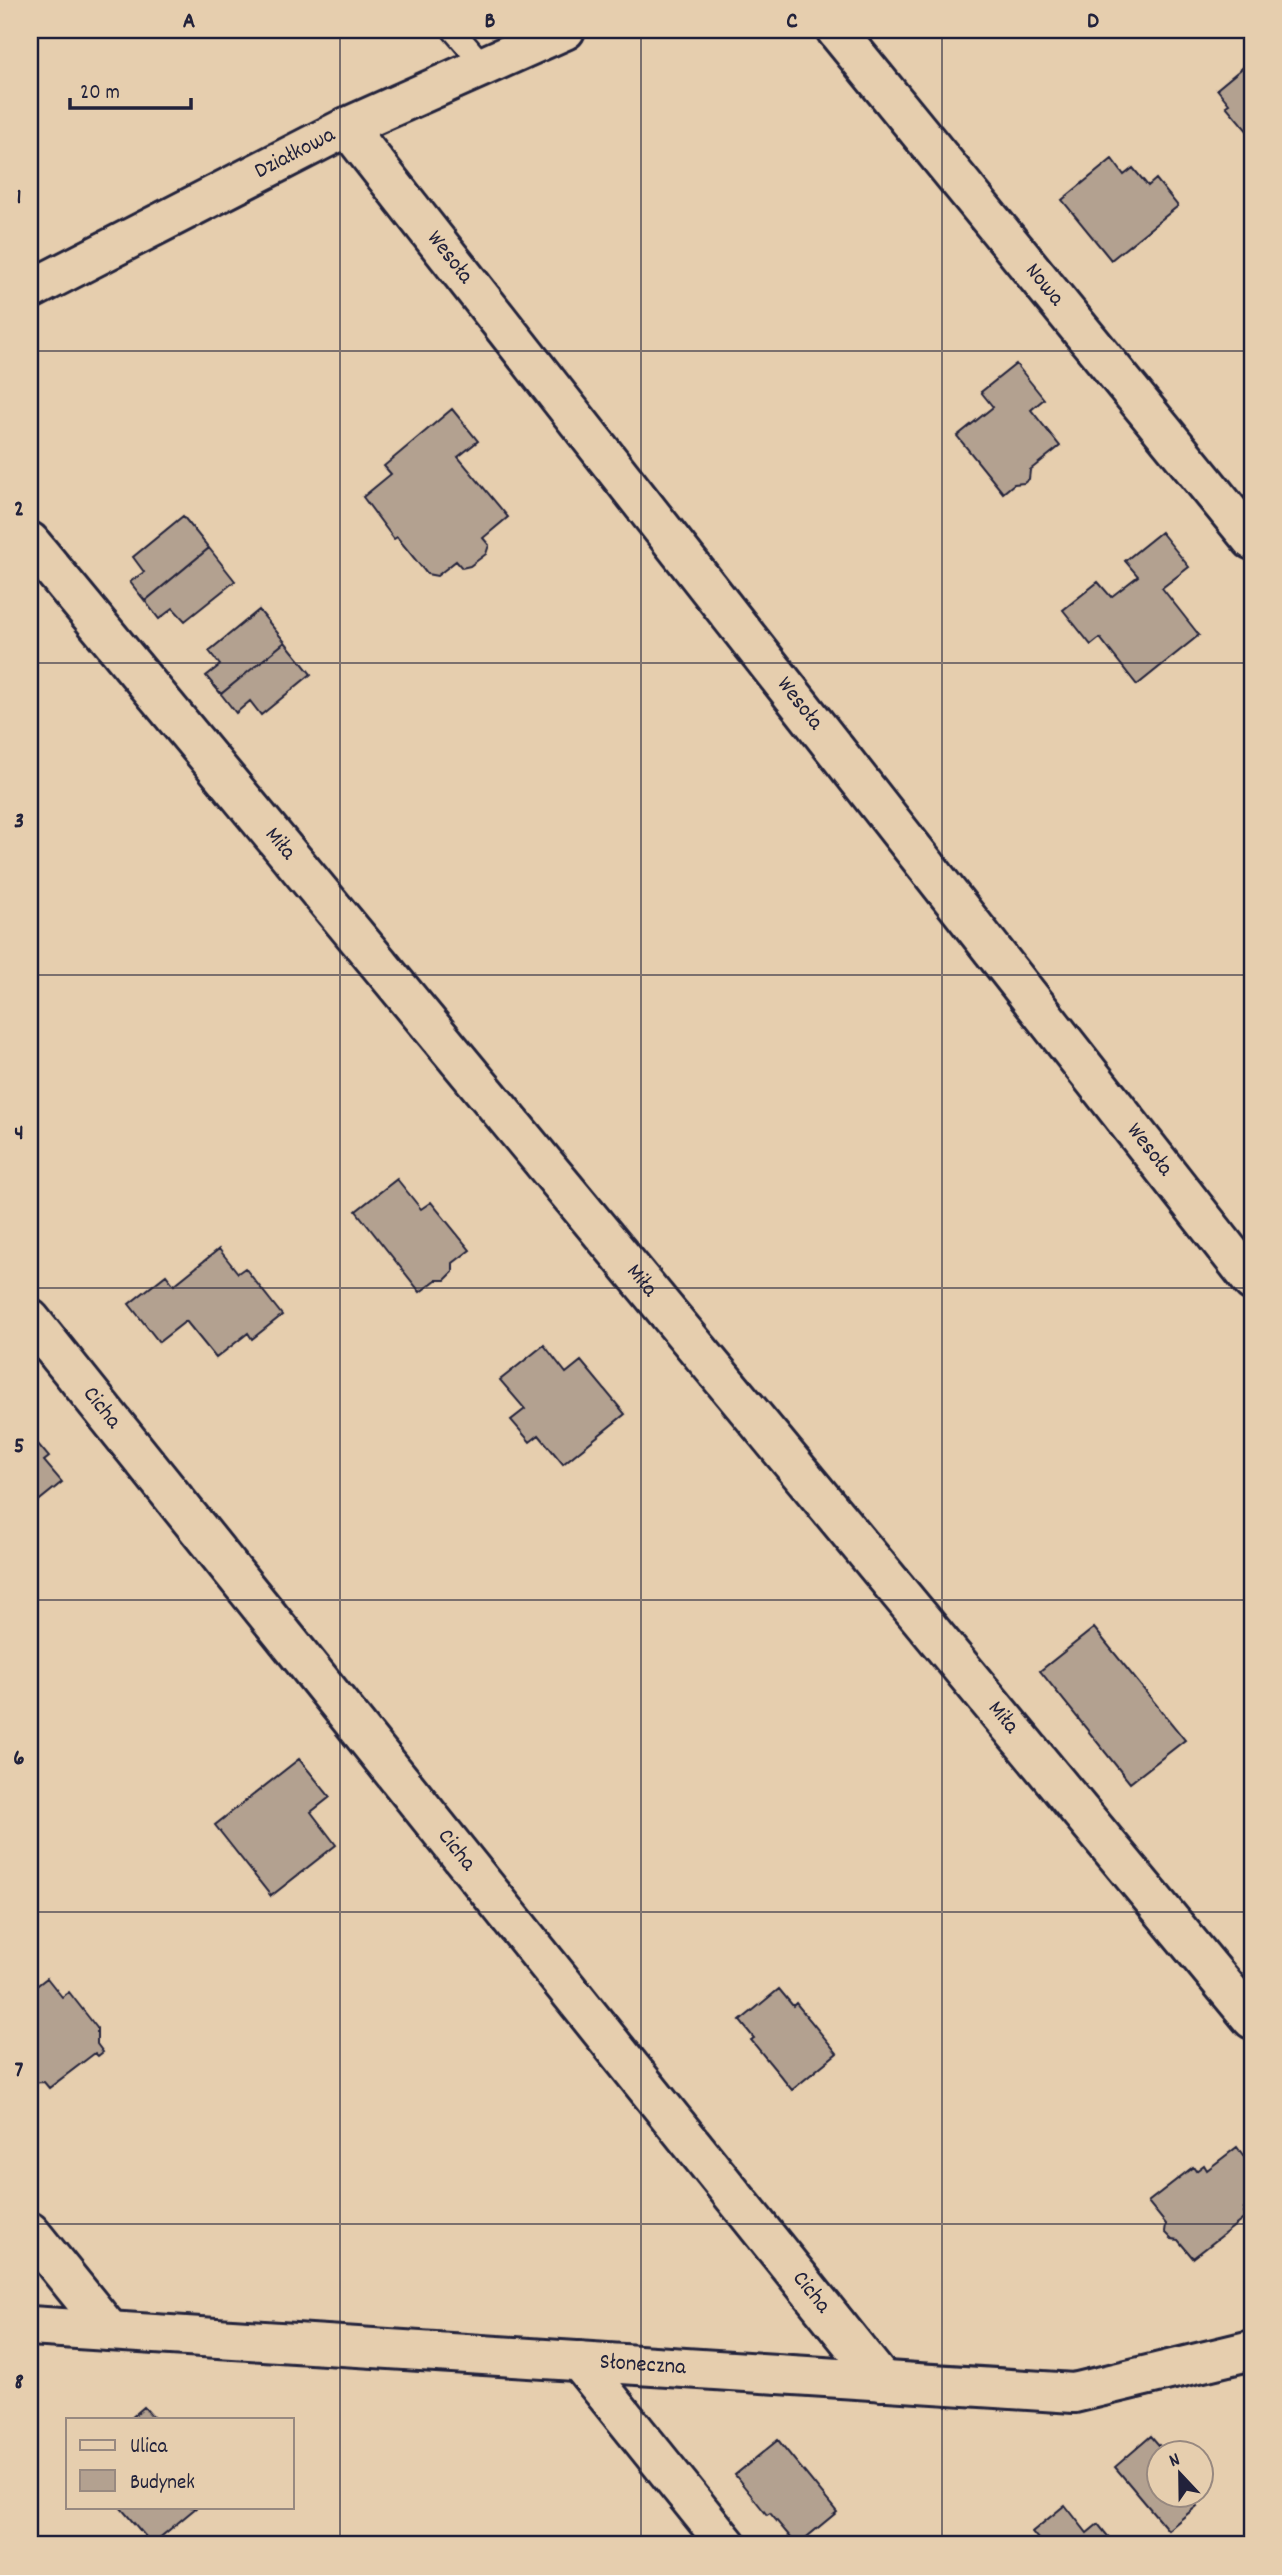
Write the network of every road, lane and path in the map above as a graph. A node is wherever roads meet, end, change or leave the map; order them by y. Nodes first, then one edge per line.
1 (453, 30) edge
2 (565, 30) edge
3 (836, 30) edge
4 (484, 66) junction
5 (347, 127) junction
6 (30, 290) edge
7 (1252, 540) edge
8 (30, 542) edge
9 (1252, 1281) edge
10 (30, 1320) edge
11 (1252, 2019) edge
12 (30, 2232) edge
13 (30, 2326) edge
14 (110, 2331) junction
15 (1252, 2350) edge
16 (579, 2361) junction
17 (882, 2381) junction
18 (727, 2545) edge

1 - 4 lane
2 - 4 street, Działkowa
3 - 7 street, Nowa
4 - 5 street, Działkowa
5 - 6 street, Działkowa
5 - 9 street, Wesoła
8 - 11 street, Miła
10 - 17 street, Cicha
12 - 14 street
13 - 14 street, Słoneczna
14 - 16 street, Słoneczna
15 - 17 street, Słoneczna
16 - 17 street, Słoneczna
16 - 18 street

